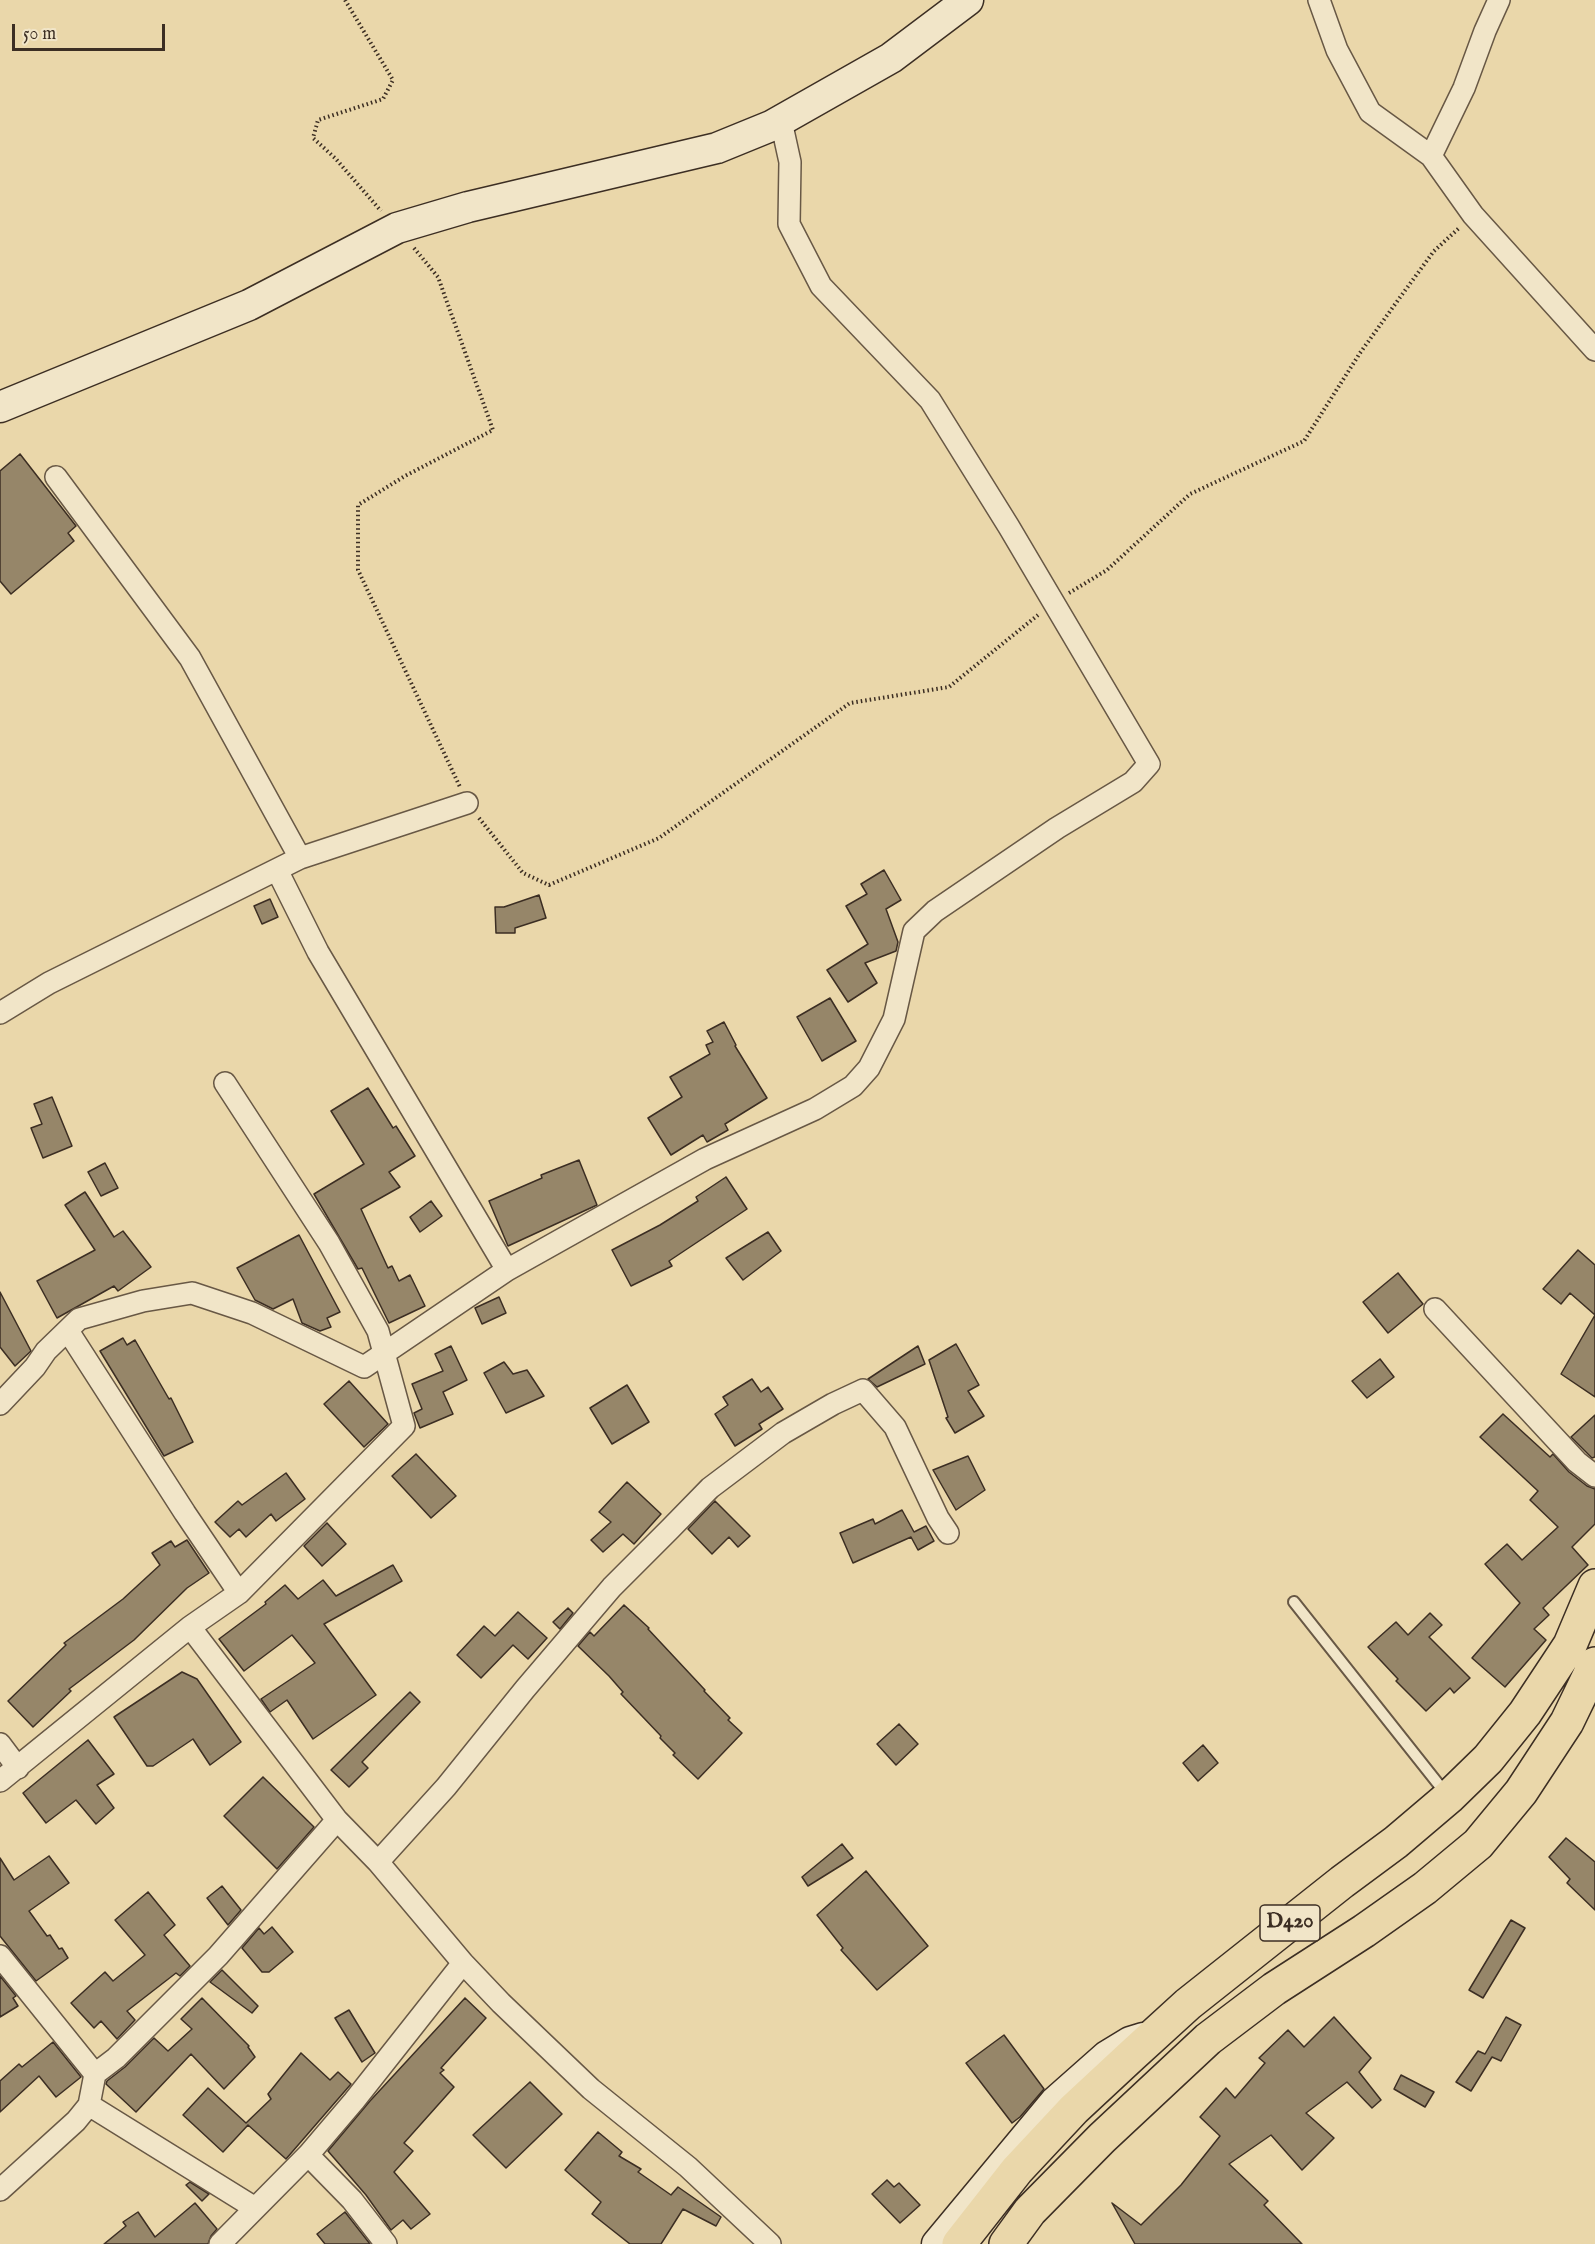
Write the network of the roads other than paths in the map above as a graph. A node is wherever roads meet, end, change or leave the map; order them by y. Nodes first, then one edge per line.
1 (968, 0) edge
2 (1319, 0) edge
3 (1500, 0) edge
4 (781, 121) junction
5 (1431, 156) junction
6 (1595, 350) edge
7 (0, 407) edge
8 (56, 477) dead end
9 (467, 803) road end
10 (300, 858) junction
11 (277, 870) junction
12 (0, 1013) edge
13 (225, 1083) dead end
14 (507, 1270) junction
15 (1434, 1310) dead end
16 (68, 1331) junction
17 (385, 1353) junction
18 (0, 1404) edge
19 (1595, 1476) edge
20 (948, 1533) dead end
21 (1595, 1586) edge
22 (238, 1593) junction
23 (1294, 1602) dead end
24 (190, 1627) junction
25 (1595, 1664) edge
26 (0, 1744) edge
27 (18, 1768) junction
28 (0, 1781) edge
29 (1449, 1797) junction
30 (337, 1820) junction
31 (378, 1862) junction
32 (0, 1956) edge
33 (464, 1964) junction
34 (1155, 2034) junction
35 (95, 2074) junction
36 (88, 2105) junction
37 (308, 2155) junction
38 (0, 2190) edge
39 (255, 2208) junction
40 (220, 2244) edge
41 (386, 2244) edge
42 (770, 2244) edge
43 (937, 2244) edge
44 (959, 2244) edge
45 (1006, 2244) edge

1 - 4 street
2 - 5 street
3 - 5 street
4 - 7 street
4 - 14 street
5 - 6 street
8 - 10 street
9 - 10 street
10 - 11 street
11 - 12 street
11 - 14 street
13 - 17 street
14 - 17 street
15 - 19 street
16 - 17 street
16 - 18 street
16 - 22 street
17 - 22 street
20 - 31 street
21 - 29 highway, D420
22 - 24 street
23 - 29 lane
24 - 27 street
24 - 30 street
25 - 45 highway, D420
26 - 27 street
27 - 28 street
29 - 34 highway, D420
30 - 31 street
30 - 35 street
31 - 33 street
32 - 35 street
33 - 37 street
33 - 42 street
34 - 43 street
34 - 44 highway, D420
35 - 36 street
36 - 38 street
36 - 39 street
37 - 39 street
37 - 41 street
39 - 40 street

